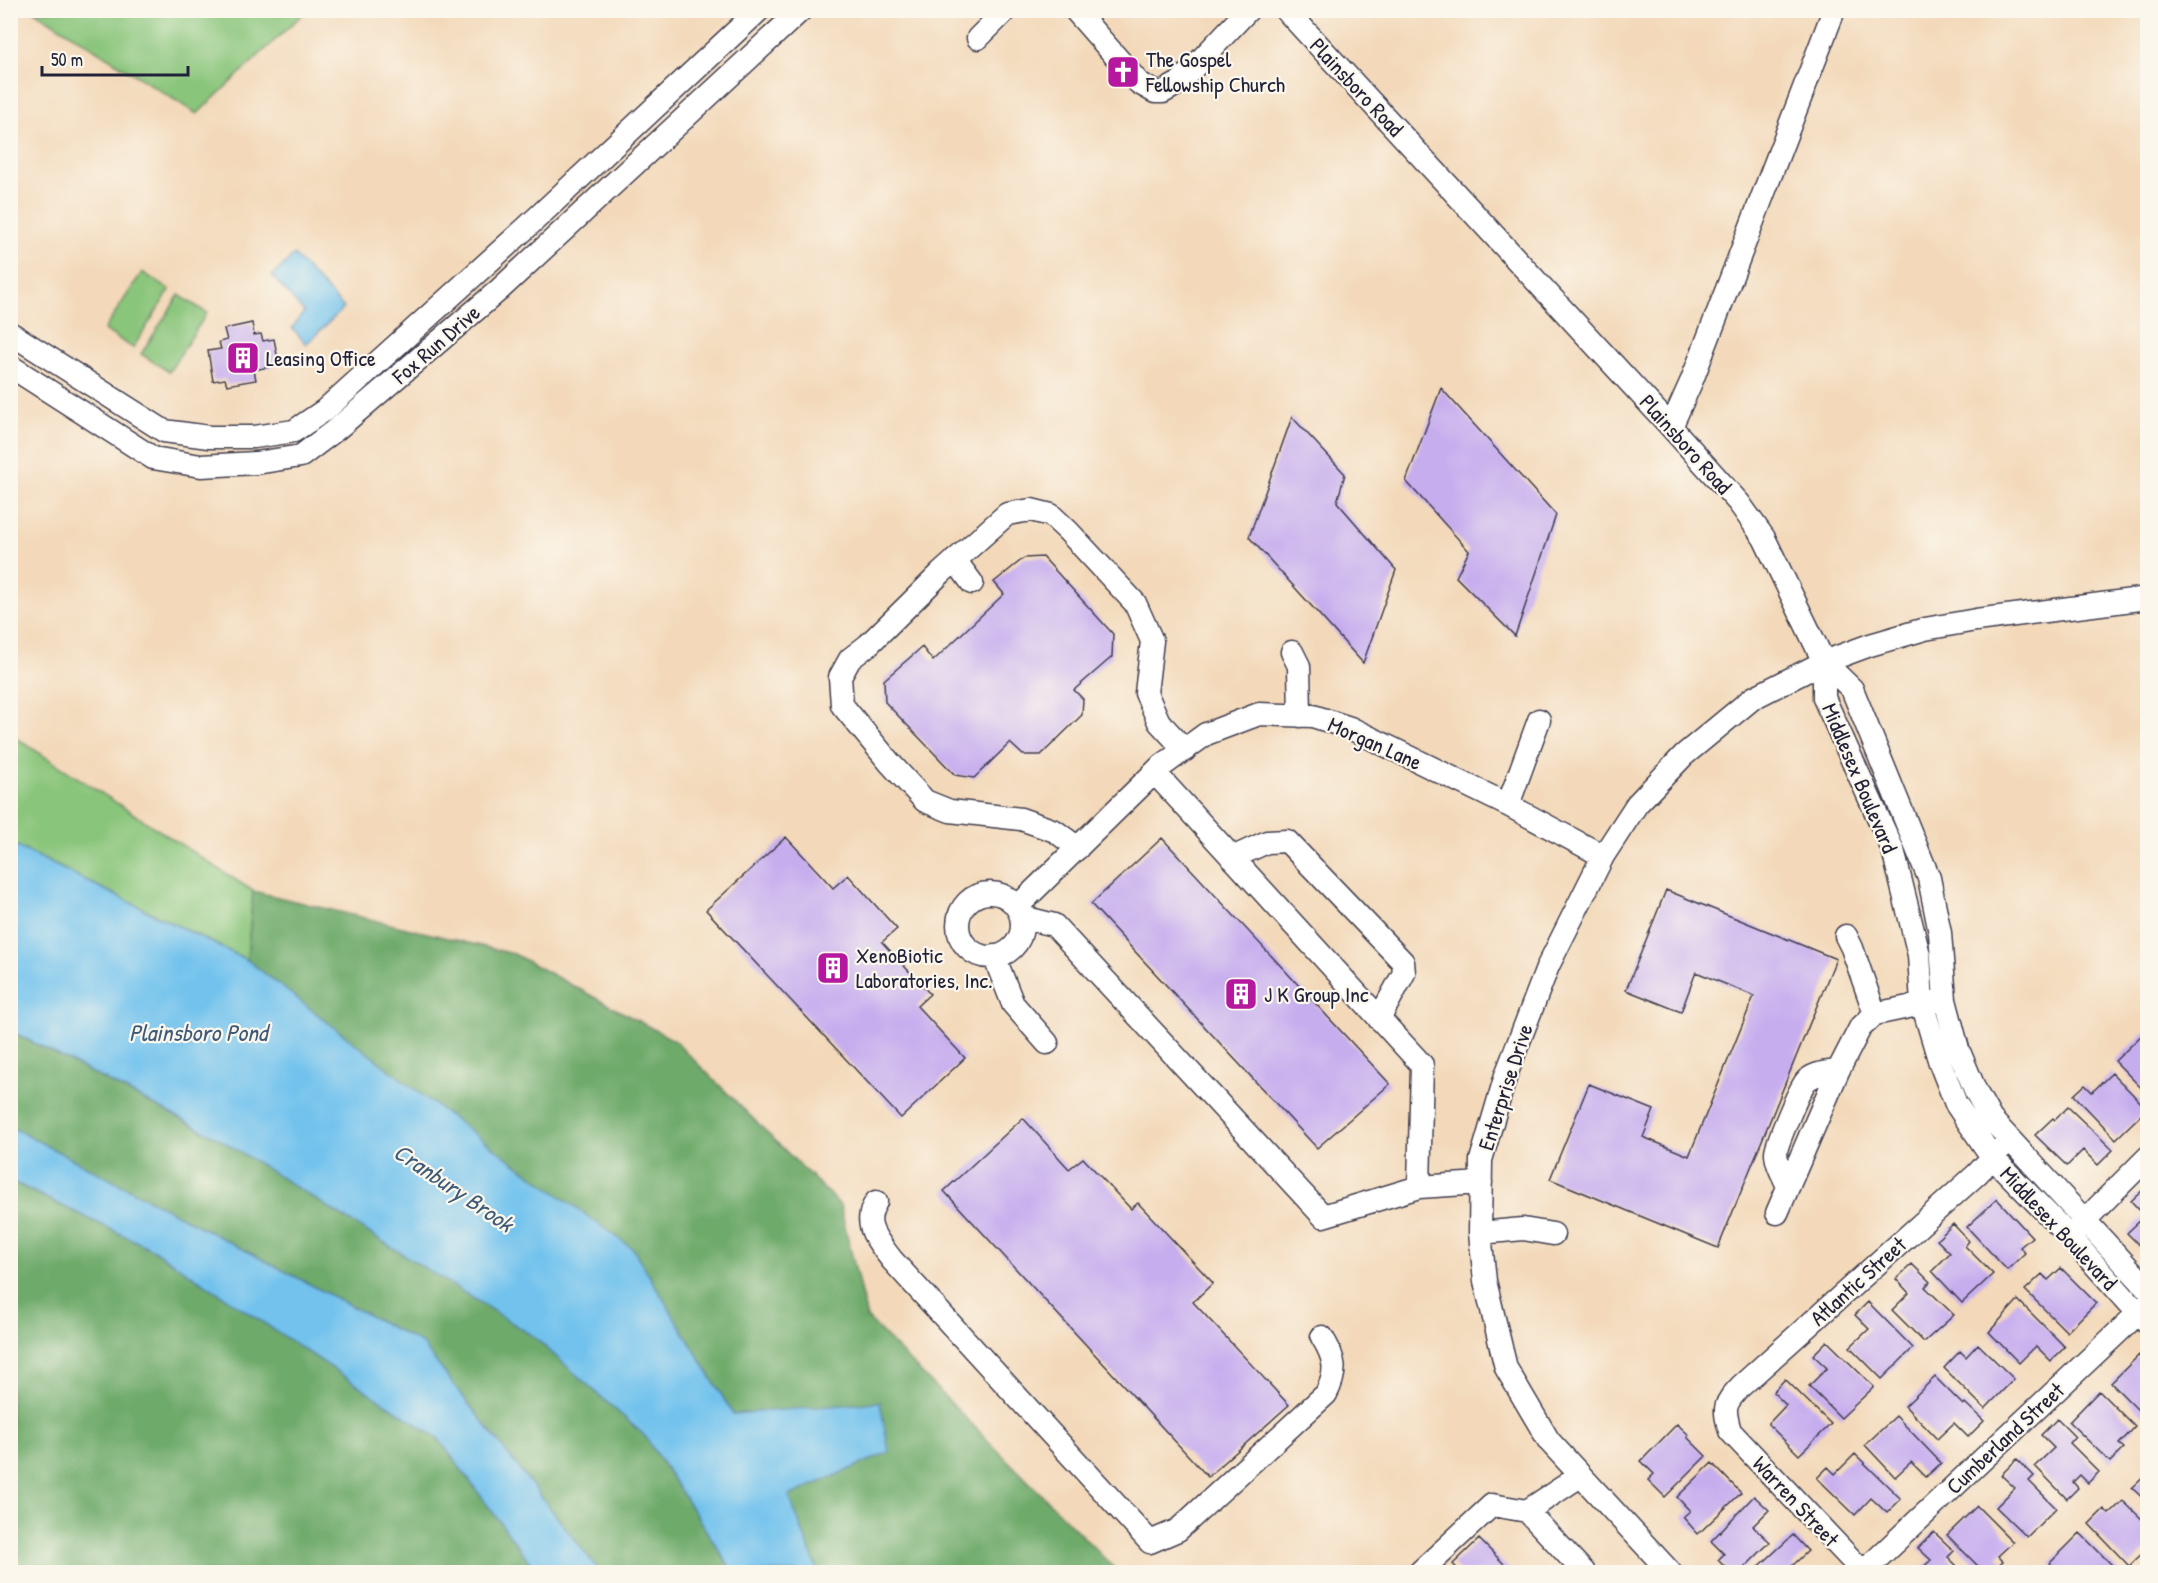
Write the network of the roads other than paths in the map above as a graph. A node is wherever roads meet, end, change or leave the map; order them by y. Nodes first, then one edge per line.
1 (759, 10) edge
2 (801, 10) edge
3 (1006, 10) edge
4 (1075, 10) edge
5 (1248, 10) edge
6 (1286, 10) edge
7 (1834, 10) edge
8 (978, 38) dead end
9 (10, 333) edge
10 (10, 366) edge
11 (1671, 427) junction
12 (955, 560) junction
13 (972, 583) dead end
14 (2141, 601) edge
15 (1292, 652) dead end
16 (1824, 662) junction
17 (1300, 716) junction
18 (1539, 720) dead end
19 (1185, 750) junction
20 (1155, 773) junction
21 (1508, 804) junction
22 (1078, 848) junction
23 (1603, 856) junction
24 (1233, 858) junction
25 (1019, 912) junction
26 (1845, 936) dead end
27 (994, 956) junction
28 (1945, 1000) junction
29 (1922, 1003) junction
30 (1875, 1014) junction
31 (1379, 1019) junction
32 (1047, 1043) dead end
33 (2010, 1140) junction
34 (1992, 1157) junction
35 (2148, 1158) edge
36 (1481, 1183) junction
37 (1419, 1187) junction
38 (876, 1202) dead end
39 (1777, 1213) dead end
40 (2085, 1220) junction
41 (1480, 1233) junction
42 (1553, 1234) dead end
43 (2069, 1236) junction
44 (2148, 1288) edge
45 (2144, 1314) edge
46 (1322, 1336) dead end
47 (1730, 1431) joint
48 (1580, 1476) junction
49 (1527, 1511) junction
50 (1420, 1572) edge
51 (1584, 1572) edge
52 (1670, 1572) edge
53 (1863, 1572) edge

1 - 9 street, Fox Run Drive
2 - 10 street, Fox Run Drive
3 - 8 street
4 - 5 street
6 - 11 street, Plainsboro Road
7 - 11 street
11 - 16 street, Plainsboro Road
12 - 13 street
12 - 19 street
12 - 22 street
14 - 16 street
15 - 17 street
16 - 23 street, Enterprise Drive
16 - 28 street, Middlesex Boulevard
16 - 29 street, Middlesex Boulevard
17 - 19 street, Morgan Lane
17 - 21 street, Morgan Lane
18 - 21 street
19 - 20 street, Morgan Lane
20 - 22 street, Morgan Lane
20 - 24 street
21 - 23 street, Morgan Lane
22 - 25 street, Morgan Lane
23 - 36 street, Enterprise Drive
24 - 31 street
24 - 31 street
25 - 27 street
25 - 27 street
25 - 37 street
26 - 30 street
27 - 32 street
28 - 29 street
28 - 33 street, Middlesex Boulevard
29 - 30 street
29 - 34 street, Middlesex Boulevard
30 - 39 street
31 - 37 street
33 - 34 street, Atlantic Street
33 - 40 street, Middlesex Boulevard
34 - 43 street, Middlesex Boulevard
34 - 47 street, Atlantic Street
35 - 40 street
36 - 37 street
36 - 41 street, Enterprise Drive
38 - 46 street
40 - 43 street
40 - 44 street, Middlesex Boulevard
41 - 42 street
41 - 48 street, Enterprise Drive
43 - 45 street, Middlesex Boulevard
45 - 53 street, Cumberland Street
47 - 53 street, Warren Street
48 - 49 street
48 - 52 street, Enterprise Drive
49 - 50 street
49 - 51 street

